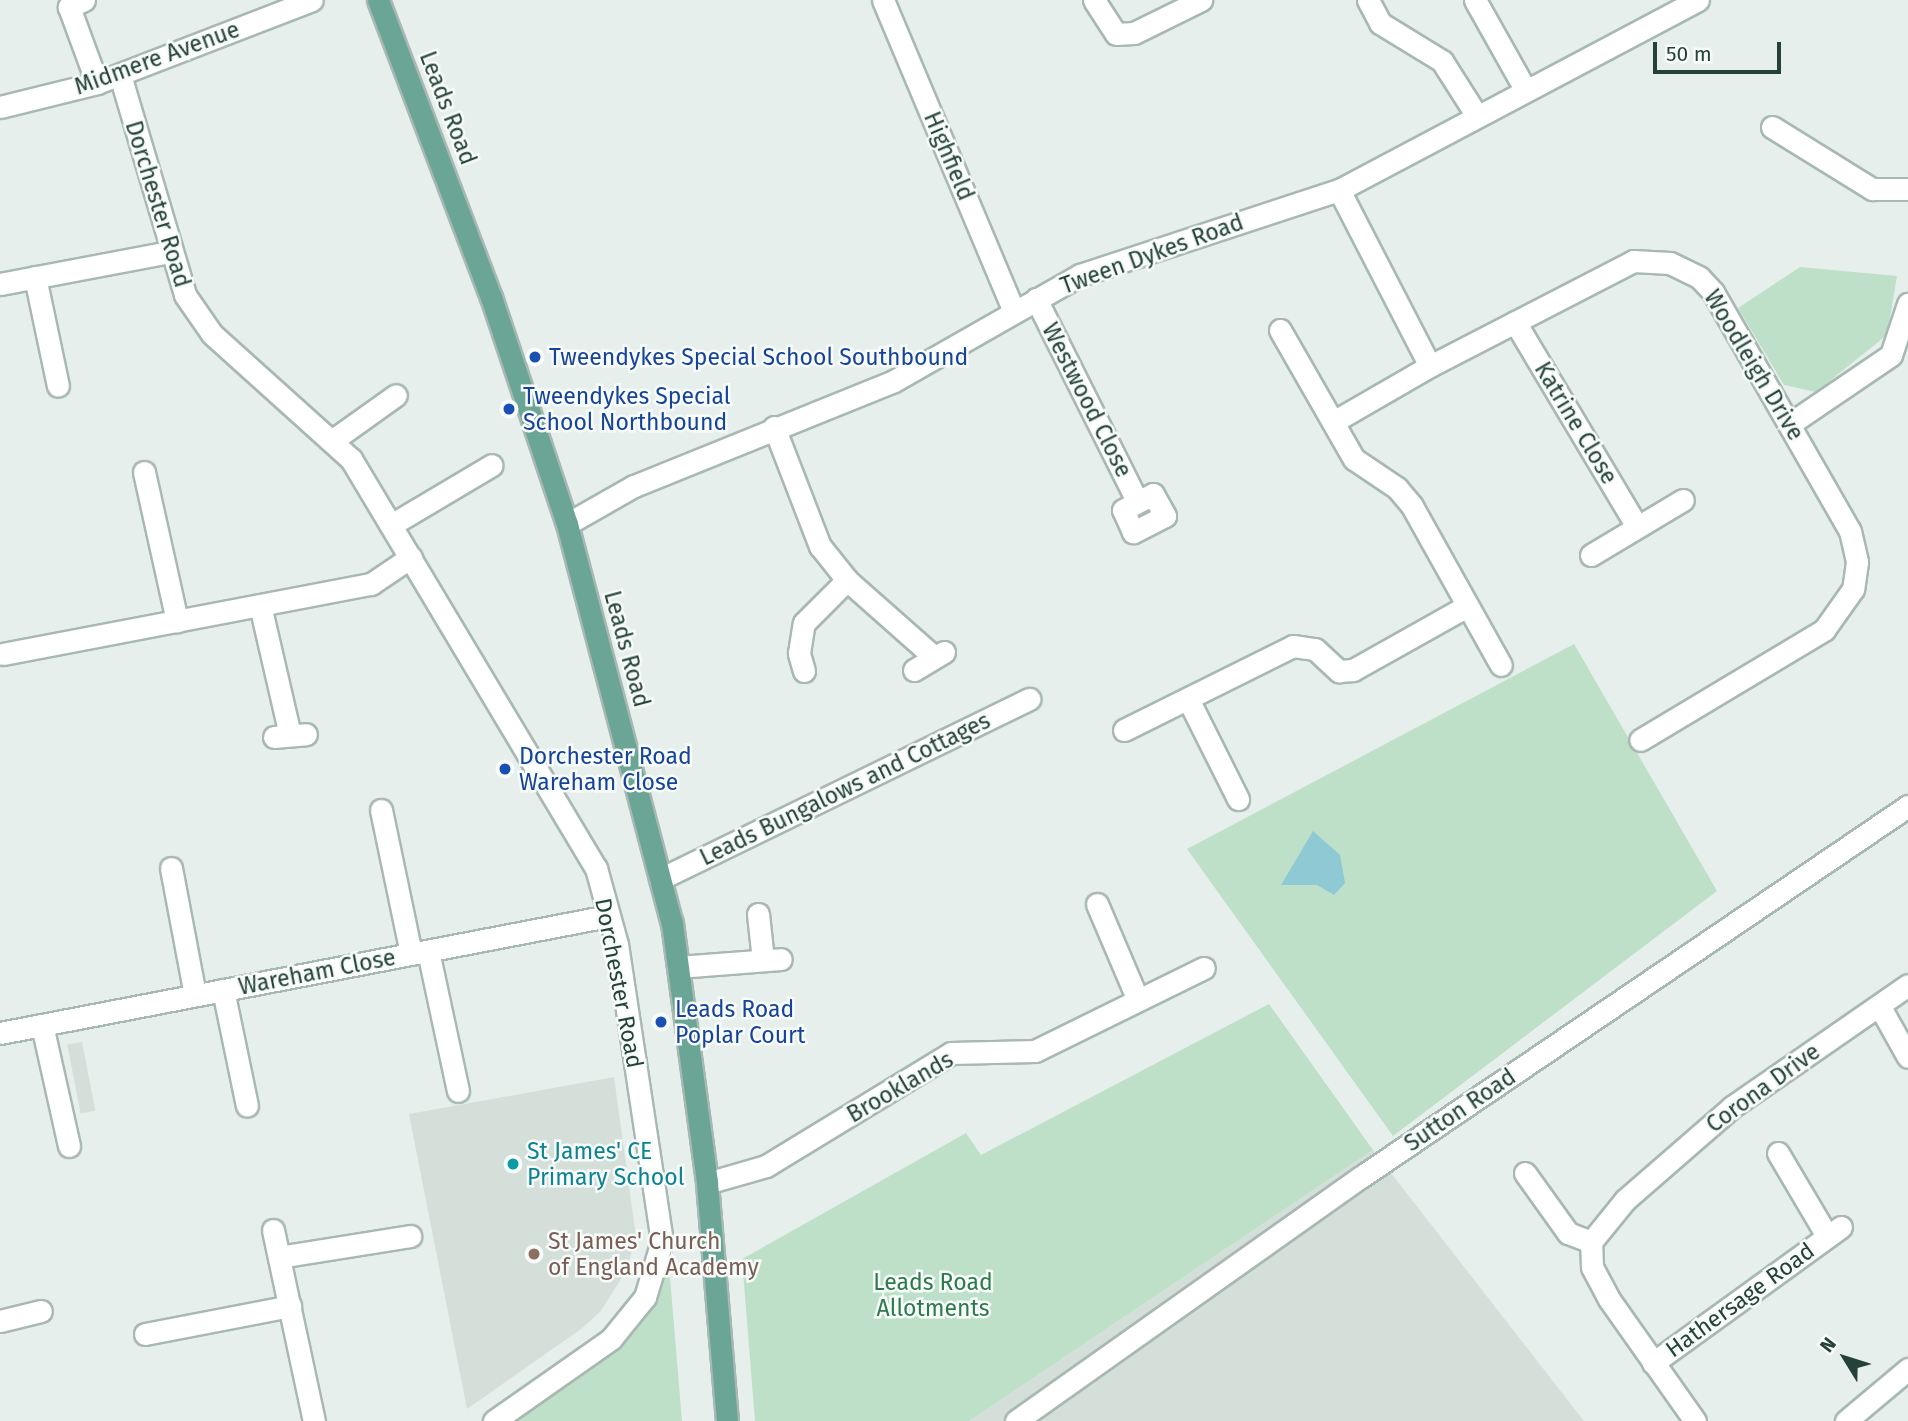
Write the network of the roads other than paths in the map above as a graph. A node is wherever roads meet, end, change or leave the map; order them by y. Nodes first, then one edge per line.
1 (84, 0) edge
2 (312, 0) edge
3 (377, 0) edge
4 (883, 0) edge
5 (1094, 0) edge
6 (1201, 0) edge
7 (1368, 0) edge
8 (1475, 0) edge
9 (1698, 0) edge
10 (120, 75) junction
11 (97, 83) junction
12 (1525, 89) junction
13 (0, 107) edge
14 (1477, 116) junction
15 (1772, 127) dead end
16 (1908, 189) edge
17 (1339, 190) junction
18 (169, 252) junction
19 (35, 277) junction
20 (0, 284) edge
21 (1036, 299) junction
22 (1014, 312) junction
23 (1908, 317) edge
24 (1515, 322) junction
25 (1280, 330) dead end
26 (1430, 366) junction
27 (58, 386) dead end
28 (396, 396) dead end
29 (1333, 422) junction
30 (1791, 423) junction
31 (774, 427) junction
32 (333, 440) junction
33 (492, 465) dead end
34 (144, 472) dead end
35 (1683, 500) dead end
36 (1137, 501) dead end
37 (568, 524) junction
38 (1636, 524) junction
39 (391, 525) junction
40 (1591, 555) dead end
41 (411, 557) junction
42 (847, 580) junction
43 (260, 605) junction
44 (1467, 606) junction
45 (177, 621) junction
46 (3, 654) dead end
47 (1501, 665) dead end
48 (914, 670) dead end
49 (805, 672) dead end
50 (1029, 699) dead end
51 (1188, 699) junction
52 (1124, 730) dead end
53 (290, 735) dead end
54 (1640, 740) dead end
55 (1238, 799) dead end
56 (1908, 806) edge
57 (382, 810) dead end
58 (171, 868) dead end
59 (660, 879) junction
60 (1097, 904) dead end
61 (758, 914) dead end
62 (608, 916) junction
63 (419, 953) junction
64 (678, 967) junction
65 (1204, 968) dead end
66 (1908, 985) edge
67 (223, 990) junction
68 (195, 995) junction
69 (1138, 1000) junction
70 (1880, 1007) junction
71 (42, 1025) junction
72 (0, 1031) edge
73 (1908, 1057) edge
74 (458, 1091) dead end
75 (247, 1106) dead end
76 (69, 1146) dead end
77 (1778, 1153) dead end
78 (1525, 1173) dead end
79 (707, 1183) junction
80 (273, 1230) dead end
81 (410, 1236) dead end
82 (1591, 1242) junction
83 (279, 1258) junction
84 (290, 1306) junction
85 (41, 1311) dead end
86 (0, 1321) edge
87 (145, 1334) dead end
88 (1653, 1363) junction
89 (1908, 1369) edge
90 (314, 1421) edge
91 (494, 1421) edge
92 (727, 1421) edge
93 (1016, 1421) edge
94 (1695, 1421) edge
95 (1846, 1421) edge

1 - 11 street
2 - 10 street, Midmere Avenue
3 - 37 main road, Leads Road
4 - 22 street, Highfield
5 - 6 street
7 - 14 street
8 - 12 street
9 - 12 street, Tween Dykes Road
10 - 11 street, Midmere Avenue
10 - 18 street, Dorchester Road
11 - 13 street, Midmere Avenue
12 - 14 street, Tween Dykes Road
14 - 17 street, Tween Dykes Road
15 - 16 street
17 - 21 street, Tween Dykes Road
17 - 26 street
18 - 19 street
18 - 32 street, Dorchester Road
19 - 20 street
19 - 27 street
21 - 22 street, Tween Dykes Road
21 - 36 street, Westwood Close
22 - 31 street, Tween Dykes Road
23 - 30 street
24 - 26 street, Woodleigh Drive
24 - 30 street, Woodleigh Drive
24 - 38 street, Katrine Close
25 - 29 street
26 - 29 street, Woodleigh Drive
28 - 32 street
29 - 44 street
30 - 54 street, Woodleigh Drive
31 - 37 street, Tween Dykes Road
31 - 42 street
32 - 39 street, Dorchester Road
33 - 39 street
34 - 45 street
35 - 38 street
37 - 59 main road, Leads Road
38 - 40 street
39 - 41 street, Dorchester Road
41 - 43 street
41 - 62 street, Dorchester Road
42 - 48 street
42 - 49 street
43 - 45 street
43 - 53 street
44 - 47 street
44 - 51 street
45 - 46 street
50 - 59 street, Leads Bungalows and Cottages
51 - 52 street
51 - 55 street
56 - 93 street, Sutton Road
57 - 63 street, Wareham Close
58 - 68 street
59 - 64 main road, Leads Road
60 - 69 street
61 - 64 street
62 - 63 street, Wareham Close
62 - 91 street, Dorchester Road
63 - 67 street, Wareham Close
63 - 74 street, Wareham Close
64 - 79 main road, Leads Road
65 - 69 street, Brooklands
66 - 70 street, Corona Drive
67 - 68 street, Wareham Close
67 - 75 street, Wareham Close
68 - 71 street, Wareham Close
69 - 79 street, Brooklands
70 - 73 street
70 - 82 street, Corona Drive
71 - 72 street, Wareham Close
71 - 76 street
77 - 88 street, Hathersage Road
78 - 82 street
79 - 92 main road, Leads Road
80 - 83 street
81 - 83 street
82 - 88 street, Hathersage Road
83 - 84 street
84 - 87 street
84 - 90 street
85 - 86 street
88 - 94 street, Hathersage Road
89 - 95 street

